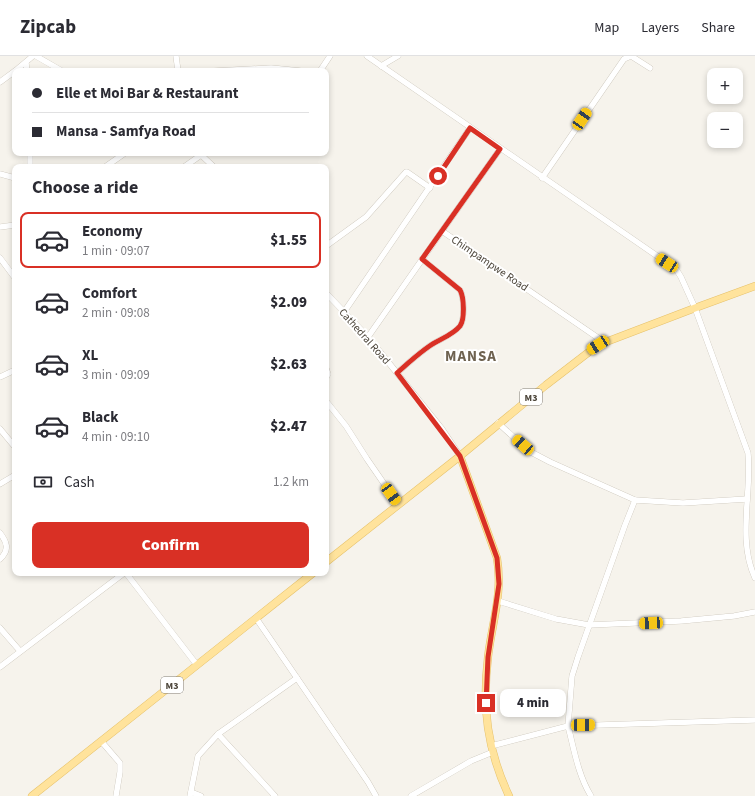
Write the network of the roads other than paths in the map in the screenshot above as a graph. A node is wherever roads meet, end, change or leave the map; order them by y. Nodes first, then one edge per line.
1 (34, 56) edge
2 (176, 56) edge
3 (330, 56) edge
4 (367, 56) edge
5 (398, 56) edge
6 (26, 63) junction
7 (381, 66) junction
8 (19, 68) edge
9 (27, 68) edge
10 (56, 68) edge
11 (178, 68) edge
12 (322, 68) edge
13 (650, 68) dead end
14 (12, 73) edge
15 (0, 82) edge
16 (470, 128) junction
17 (500, 149) junction
18 (121, 156) edge
19 (198, 156) edge
20 (202, 156) edge
21 (109, 164) edge
22 (188, 164) edge
23 (211, 164) edge
24 (0, 174) edge
25 (12, 177) edge
26 (542, 178) junction
27 (430, 188) junction
28 (12, 225) edge
29 (0, 227) edge
30 (442, 231) junction
31 (329, 244) edge
32 (0, 258) edge
33 (422, 259) junction
34 (12, 274) edge
35 (755, 286) edge
36 (329, 296) edge
37 (695, 308) junction
38 (344, 312) junction
39 (368, 337) junction
40 (604, 342) junction
41 (12, 371) edge
42 (397, 373) junction
43 (0, 376) edge
44 (329, 405) edge
45 (498, 423) junction
46 (0, 429) edge
47 (12, 443) edge
48 (460, 456) junction
49 (12, 477) edge
50 (0, 484) edge
51 (747, 499) junction
52 (635, 500) junction
53 (398, 504) junction
54 (0, 533) edge
55 (0, 559) edge
56 (329, 560) edge
57 (121, 576) edge
58 (127, 576) edge
59 (309, 576) edge
60 (755, 578) edge
61 (498, 602) junction
62 (755, 612) edge
63 (256, 618) junction
64 (589, 625) junction
65 (0, 628) edge
66 (20, 651) junction
67 (197, 665) junction
68 (0, 667) edge
69 (297, 678) junction
70 (755, 720) edge
71 (568, 726) junction
72 (218, 734) junction
73 (102, 741) junction
74 (492, 749) junction
75 (191, 794) edge
76 (32, 796) edge
77 (116, 796) edge
78 (201, 796) edge
79 (274, 796) edge
80 (376, 796) edge
81 (411, 796) edge
82 (509, 796) edge
83 (591, 796) edge

1 - 6 street
1 - 10 street
2 - 11 street
3 - 12 street
4 - 7 street
5 - 7 street
6 - 8 street
6 - 9 street
7 - 16 street
13 - 26 street
14 - 15 street
16 - 17 street
16 - 27 street
17 - 26 street
17 - 30 street
18 - 21 street
19 - 22 street
20 - 23 street
24 - 25 street
26 - 37 street
27 - 31 street
27 - 38 street
28 - 29 street
30 - 33 street, Chimpampwe Road
30 - 40 street, Chimpampwe Road
32 - 34 street
33 - 39 street, Chimpampwe Road
33 - 42 street
35 - 37 main road, M3
36 - 38 street, Cathedral Road
37 - 40 main road, M3
37 - 51 street
38 - 39 street, Cathedral Road
39 - 42 street, Cathedral Road
40 - 45 main road, M3
41 - 43 street
42 - 48 street, Cathedral Road
44 - 53 street
45 - 48 main road, M3
45 - 52 street
46 - 47 street
48 - 53 main road, M3
48 - 61 main road
49 - 50 street
51 - 52 street
51 - 60 street
52 - 64 street
53 - 56 main road, M3
54 - 55 street
57 - 66 street
58 - 67 street
59 - 63 main road, M3
61 - 64 street
61 - 74 main road
62 - 64 street
63 - 67 main road, M3
63 - 69 street
64 - 71 street
65 - 66 street
66 - 68 street
67 - 73 main road, M3
69 - 72 street
69 - 80 street
70 - 71 street
71 - 74 street
71 - 83 street
72 - 75 street
72 - 79 street
73 - 76 main road, M3
73 - 77 street
74 - 81 street
74 - 82 main road
75 - 78 street

